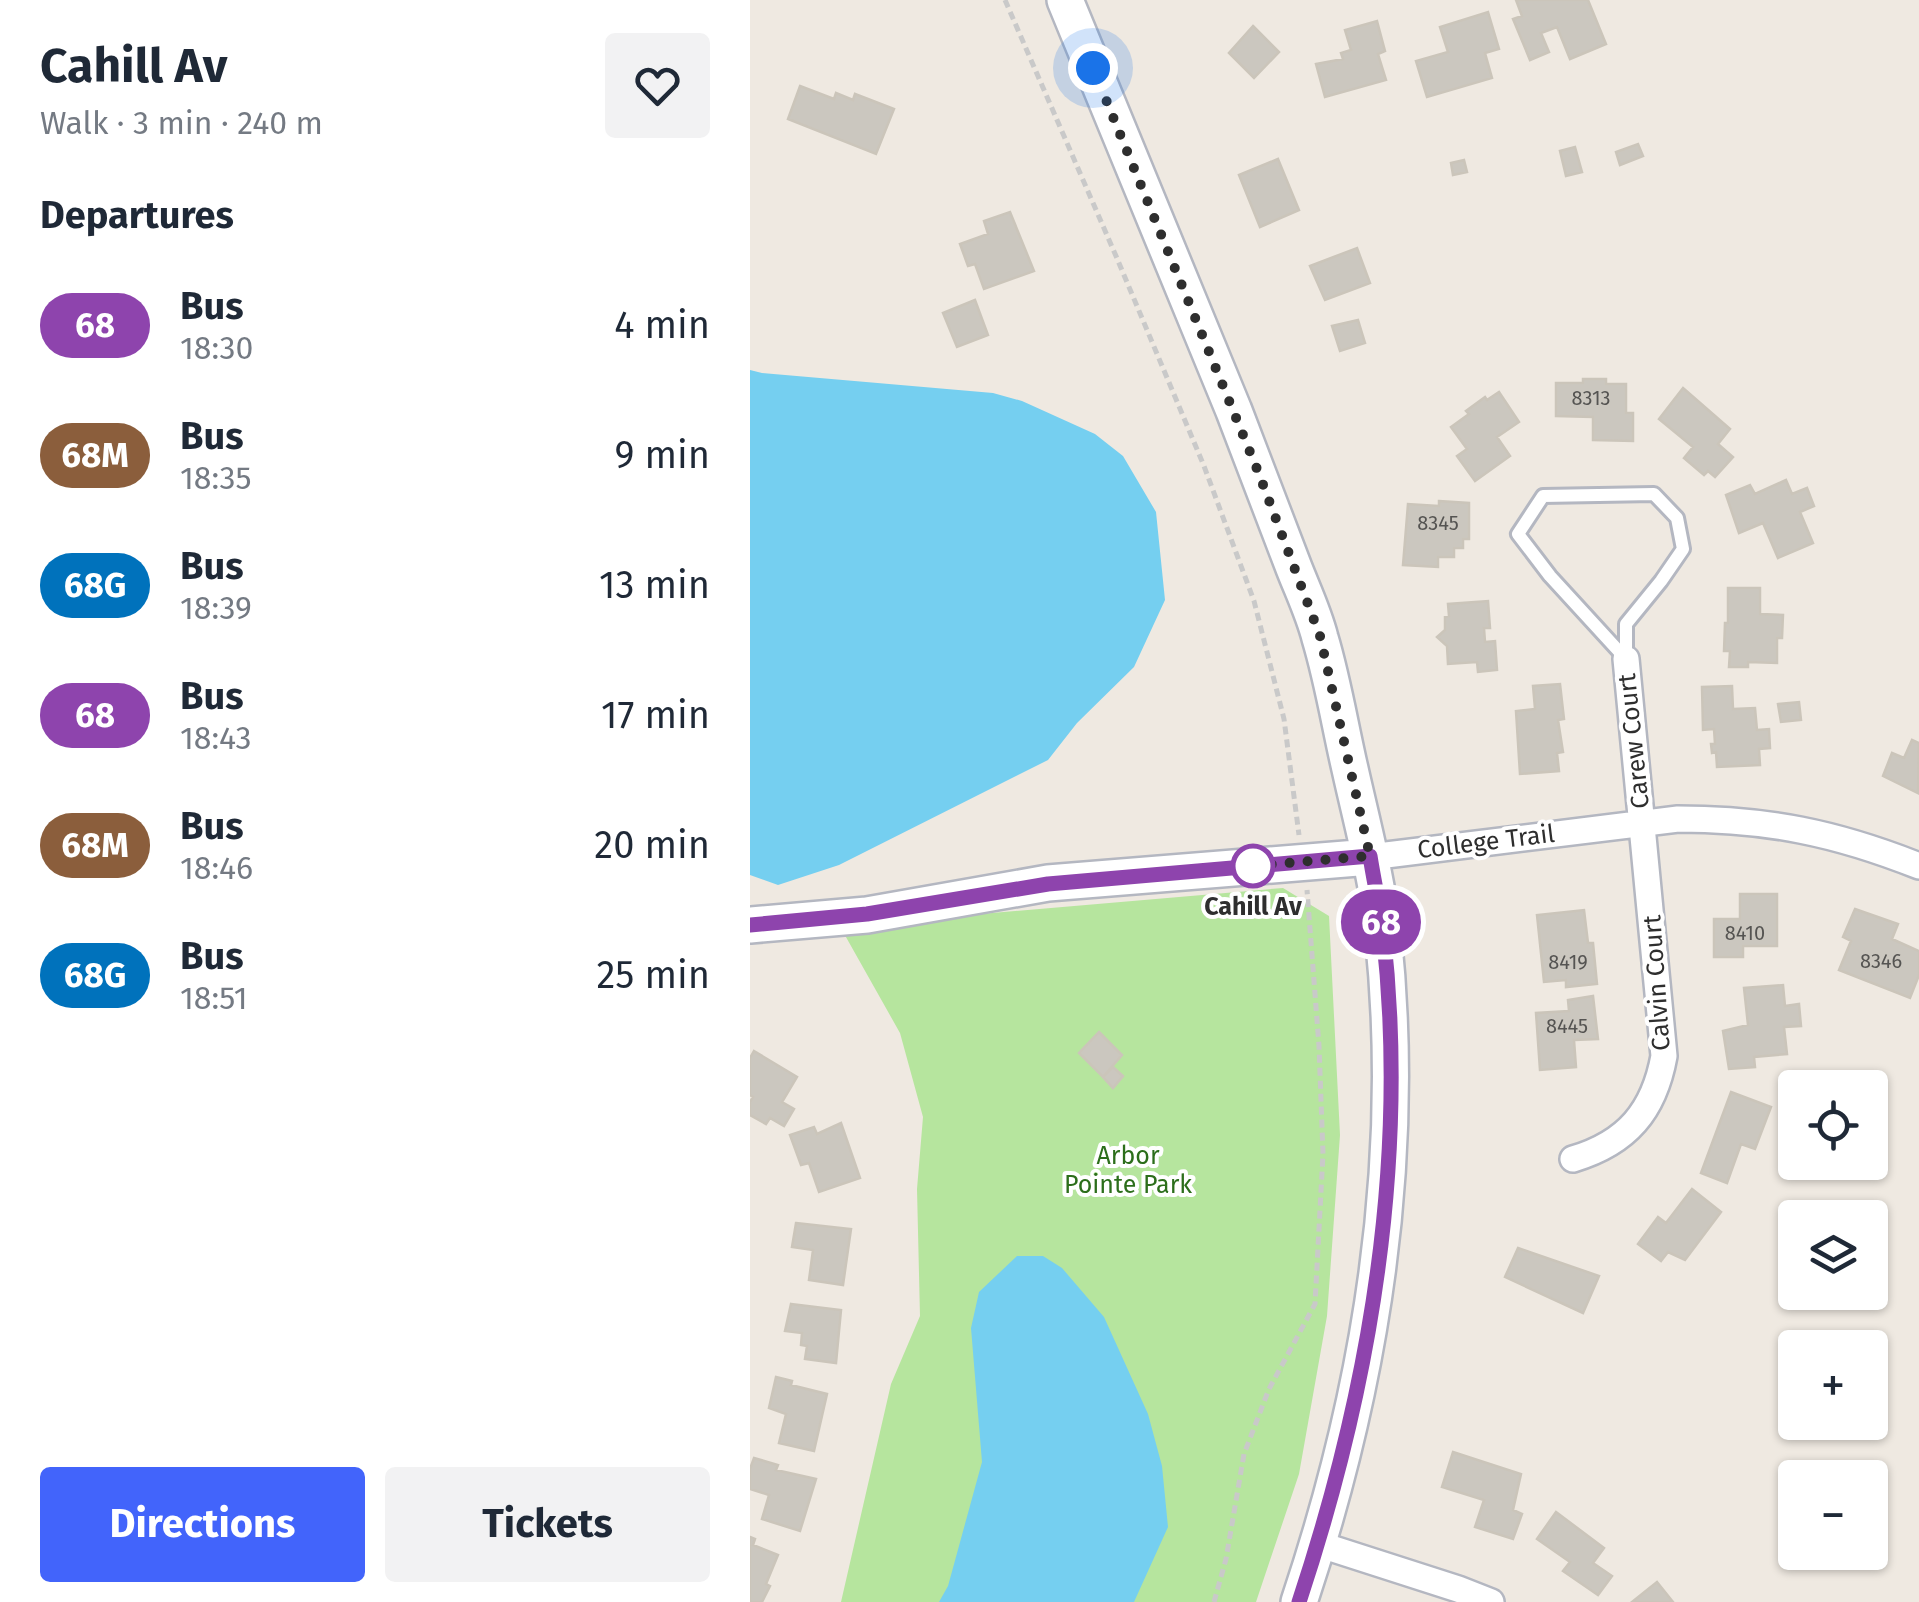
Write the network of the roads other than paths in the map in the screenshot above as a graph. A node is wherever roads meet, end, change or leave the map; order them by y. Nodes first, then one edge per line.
1 (1065, 0) edge
2 (1626, 659) junction
3 (1643, 823) junction
4 (1370, 856) junction
5 (1919, 866) edge
6 (750, 925) edge
7 (1573, 1159) dead end
8 (1318, 1544) junction
9 (1299, 1602) edge
10 (1491, 1602) edge

1 - 4 street
2 - 2 lane
2 - 3 street, Carew Court
3 - 4 street, College Trail
3 - 5 street, College Trail
3 - 7 street, Calvin Court
4 - 6 street, College Trail
4 - 8 street
8 - 9 street
8 - 10 street

